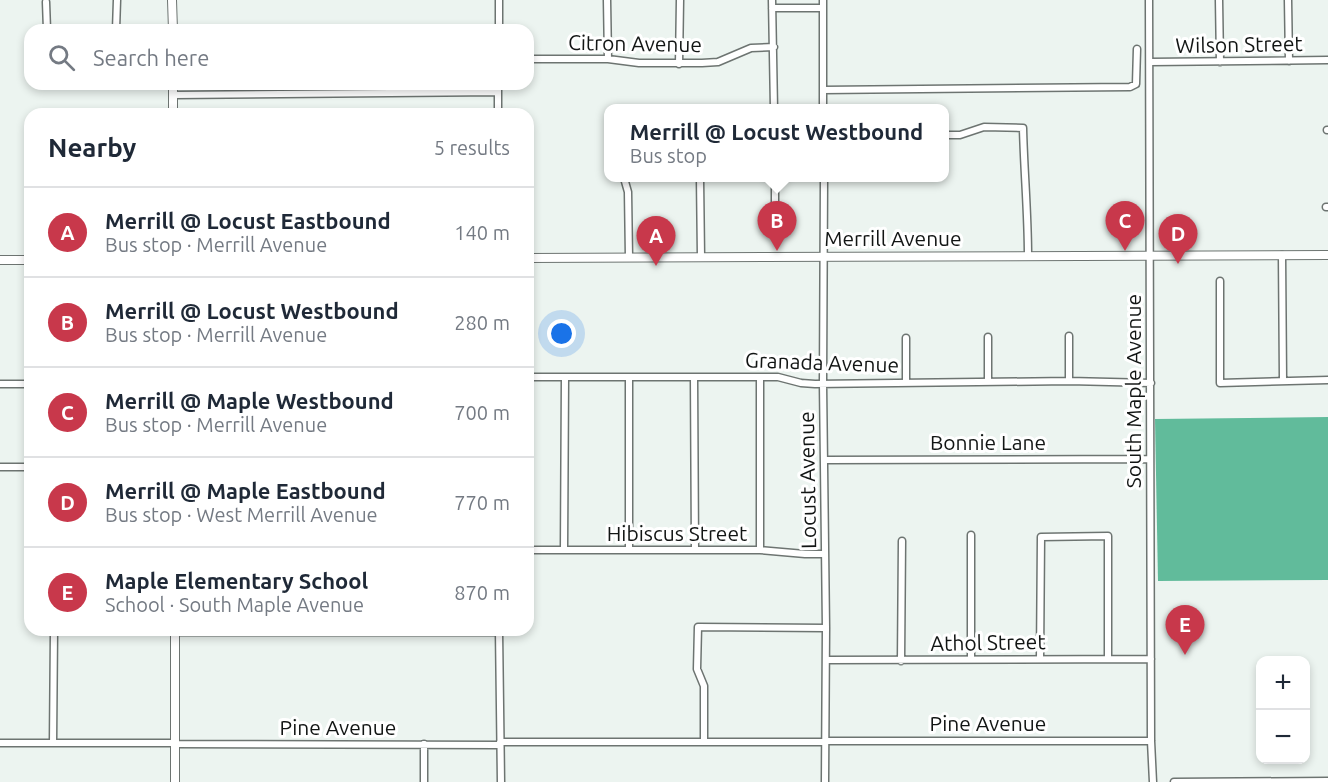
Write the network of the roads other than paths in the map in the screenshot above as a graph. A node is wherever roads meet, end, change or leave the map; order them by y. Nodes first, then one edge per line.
1 (117, 0) edge
2 (172, 0) edge
3 (499, 0) edge
4 (607, 0) edge
5 (680, 0) edge
6 (772, 0) edge
7 (1149, 0) edge
8 (1220, 0) edge
9 (1288, 0) edge
10 (46, 2) dead end
11 (823, 4) edge
12 (772, 8) junction
13 (47, 24) edge
14 (116, 24) edge
15 (173, 24) edge
16 (499, 24) edge
17 (774, 47) junction
18 (1137, 49) dead end
19 (608, 58) junction
20 (534, 59) edge
21 (1328, 60) edge
22 (1289, 61) junction
23 (1150, 62) junction
24 (1220, 62) junction
25 (679, 64) junction
26 (173, 90) edge
27 (823, 90) junction
28 (498, 92) joint
29 (173, 95) junction
30 (774, 104) edge
31 (823, 104) edge
32 (173, 108) edge
33 (498, 108) edge
34 (949, 135) edge
35 (625, 182) edge
36 (700, 182) edge
37 (775, 182) edge
38 (824, 182) edge
39 (775, 233) dead end
40 (1282, 255) junction
41 (1328, 255) edge
42 (1028, 256) junction
43 (1150, 256) junction
44 (629, 257) junction
45 (700, 257) junction
46 (823, 257) junction
47 (534, 258) edge
48 (0, 260) edge
49 (24, 260) edge
50 (1220, 280) dead end
51 (1069, 336) dead end
52 (988, 337) dead end
53 (906, 338) dead end
54 (760, 376) junction
55 (534, 377) edge
56 (565, 377) junction
57 (629, 377) junction
58 (694, 377) junction
59 (1282, 380) junction
60 (1328, 380) edge
61 (1069, 381) junction
62 (988, 382) junction
63 (906, 383) junction
64 (1151, 383) junction
65 (0, 384) edge
66 (24, 384) edge
67 (823, 384) junction
68 (1150, 459) junction
69 (825, 460) junction
70 (0, 468) edge
71 (24, 468) edge
72 (971, 535) dead end
73 (902, 541) dead end
74 (534, 550) edge
75 (564, 550) junction
76 (629, 550) junction
77 (695, 550) junction
78 (760, 550) junction
79 (825, 554) junction
80 (826, 628) junction
81 (54, 636) edge
82 (175, 636) edge
83 (499, 636) edge
84 (1040, 659) junction
85 (1108, 659) junction
86 (1151, 659) junction
87 (826, 660) junction
88 (971, 660) junction
89 (901, 661) junction
90 (825, 741) junction
91 (1151, 741) junction
92 (704, 742) junction
93 (0, 743) edge
94 (54, 743) junction
95 (500, 743) junction
96 (175, 744) junction
97 (424, 744) junction
98 (1328, 781) edge
99 (175, 782) edge
100 (424, 782) edge
101 (501, 782) edge
102 (825, 782) edge
103 (1153, 782) edge
104 (1173, 782) edge
105 (1217, 782) edge
106 (1281, 782) edge

1 - 14 street
2 - 15 main road
3 - 16 street
4 - 19 street
5 - 25 street
6 - 12 street
7 - 23 street, South Maple Avenue
8 - 24 street
9 - 22 street
10 - 13 street
11 - 12 street
11 - 27 street
12 - 17 street
17 - 25 street, Citron Avenue
17 - 30 street
18 - 27 street
19 - 20 street, Citron Avenue
19 - 25 street, Citron Avenue
21 - 22 street, Wilson Street
22 - 24 street, Wilson Street
23 - 24 street, Wilson Street
23 - 43 street, South Maple Avenue
26 - 29 main road
27 - 31 street
28 - 29 street
28 - 33 street
29 - 32 main road
34 - 42 street
35 - 44 street
36 - 45 street
37 - 39 street
38 - 46 street, Locust Avenue
40 - 41 main road, Merrill Avenue
40 - 43 main road, Merrill Avenue
40 - 59 street
42 - 43 main road, Merrill Avenue
42 - 46 main road, Merrill Avenue
43 - 64 street, South Maple Avenue
44 - 45 main road, Merrill Avenue
44 - 47 main road, Merrill Avenue
45 - 46 main road, Merrill Avenue
46 - 67 street, Locust Avenue
48 - 49 main road
50 - 59 street
51 - 61 street
52 - 62 street
53 - 63 street
54 - 58 street, Granada Avenue
54 - 67 street, Granada Avenue
54 - 78 street
55 - 56 street, Granada Avenue
56 - 57 street, Granada Avenue
56 - 75 street
57 - 58 street, Granada Avenue
57 - 76 street
58 - 77 street
59 - 60 street
61 - 62 street, Granada Avenue
61 - 64 street, Granada Avenue
62 - 63 street, Granada Avenue
63 - 67 street, Granada Avenue
64 - 68 street, South Maple Avenue
65 - 66 street
67 - 69 street, Locust Avenue
68 - 69 street, Bonnie Lane
68 - 86 street, South Maple Avenue
69 - 79 street, Locust Avenue
70 - 71 street
72 - 88 street
73 - 89 street
74 - 75 street, Hibiscus Street
75 - 76 street, Hibiscus Street
76 - 77 street, Hibiscus Street
77 - 78 street, Hibiscus Street
78 - 79 street, Hibiscus Street
79 - 80 street, Locust Avenue
80 - 87 street, Locust Avenue
80 - 92 street
81 - 94 street
82 - 96 main road
83 - 95 street
84 - 85 street, Athol Street
84 - 85 street
84 - 88 street, Athol Street
85 - 86 street, Athol Street
86 - 91 street, South Maple Avenue
87 - 89 street, Athol Street
87 - 90 street, Locust Avenue
88 - 89 street, Athol Street
90 - 91 street, Pine Avenue
90 - 92 street, Pine Avenue
90 - 102 street, Locust Avenue
91 - 103 street, South Maple Avenue
92 - 95 street, Pine Avenue
93 - 94 street, Pine Avenue
94 - 96 street, Pine Avenue
95 - 97 street, Pine Avenue
95 - 101 street
96 - 97 street, Pine Avenue
96 - 99 main road
97 - 100 street
98 - 106 street
104 - 105 street
105 - 106 street

